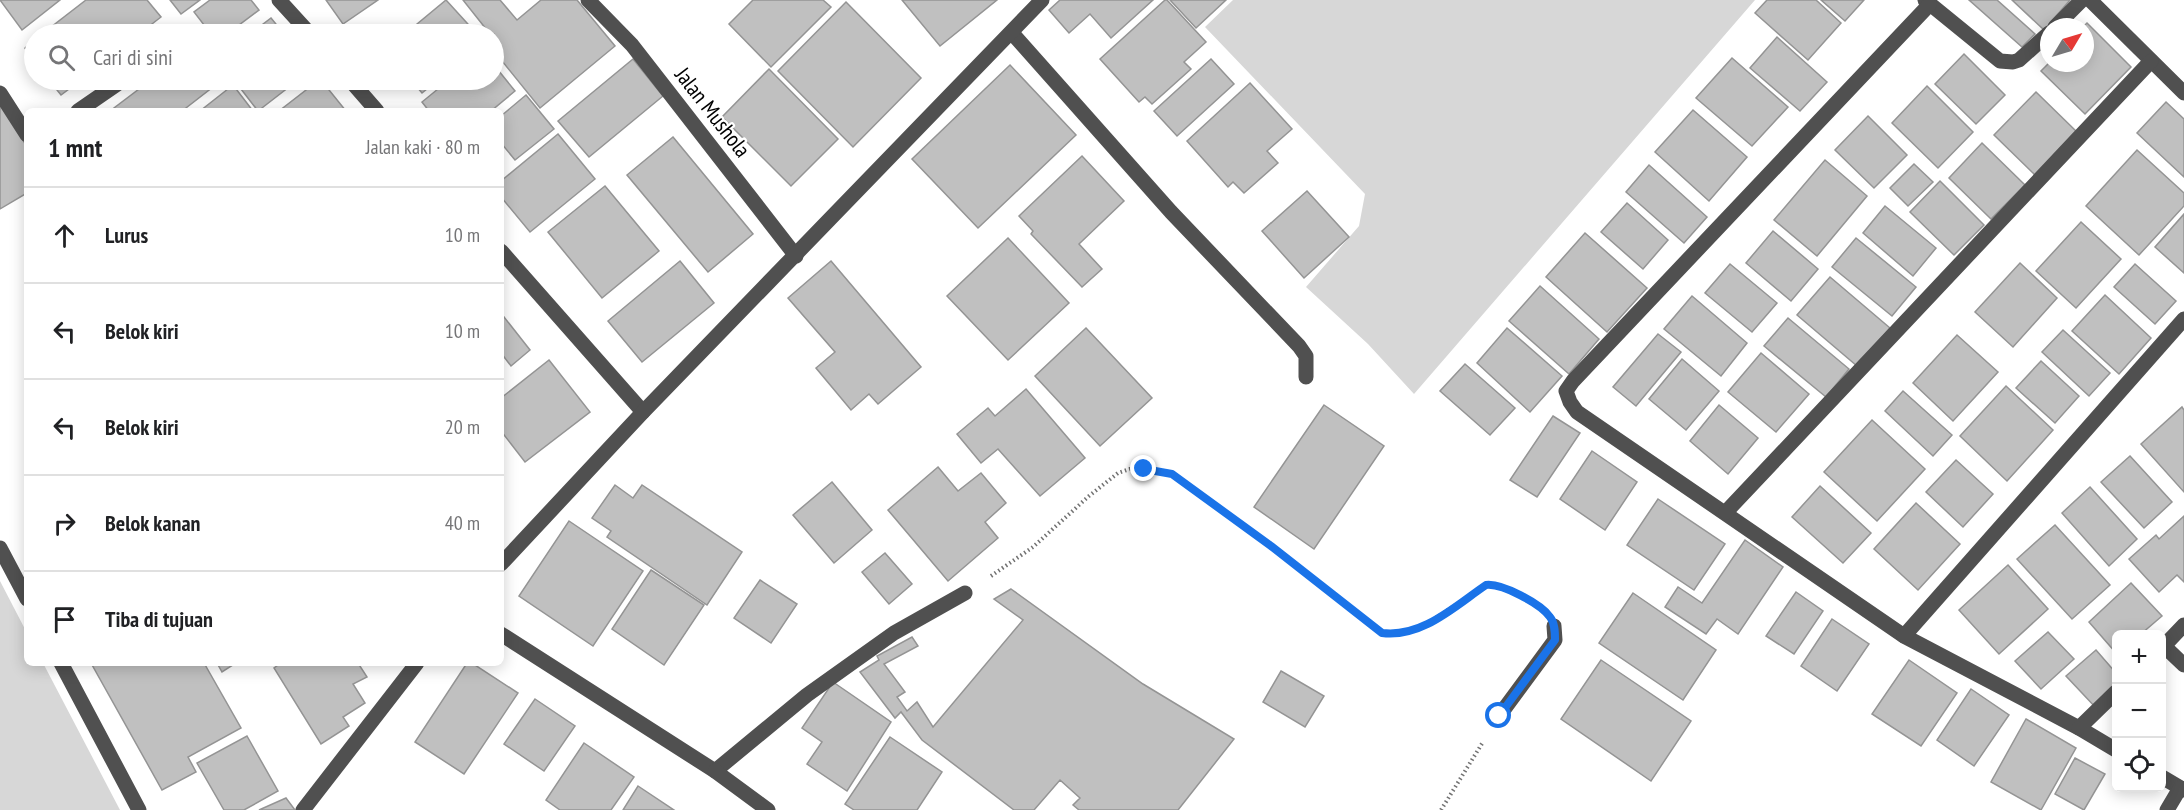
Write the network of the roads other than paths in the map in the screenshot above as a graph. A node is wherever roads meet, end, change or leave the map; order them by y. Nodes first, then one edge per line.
1 (279, 0) edge
2 (588, 0) edge
3 (1042, 0) edge
4 (2082, 0) edge
5 (2090, 0) edge
6 (1927, 2) edge
7 (2064, 18) edge
8 (301, 24) edge
9 (1012, 33) junction
10 (2040, 42) edge
11 (2151, 61) junction
12 (108, 90) edge
13 (359, 90) edge
14 (0, 93) edge
15 (2184, 93) edge
16 (82, 108) edge
17 (374, 108) edge
18 (24, 130) edge
19 (504, 254) edge
20 (796, 256) junction
21 (2184, 320) edge
22 (1306, 377) dead end
23 (644, 412) junction
24 (1726, 512) junction
25 (0, 548) edge
26 (504, 561) edge
27 (24, 593) edge
28 (965, 593) road end
29 (1554, 626) road end
30 (2184, 626) edge
31 (504, 636) edge
32 (1904, 636) junction
33 (2166, 644) edge
34 (2166, 650) edge
35 (2184, 665) edge
36 (63, 666) edge
37 (409, 667) edge
38 (2112, 696) edge
39 (1499, 716) road end
40 (2079, 728) junction
41 (2112, 748) edge
42 (715, 771) junction
43 (2166, 779) edge
44 (2182, 789) edge
45 (139, 810) edge
46 (304, 810) edge
47 (768, 810) edge
48 (2167, 810) edge

1 - 8 street
2 - 20 street, Jalan Mushola
3 - 9 street
4 - 7 street
5 - 11 street
6 - 10 street
6 - 24 street
9 - 20 street
9 - 22 street
11 - 15 street
11 - 24 street
12 - 16 street
13 - 17 street
14 - 18 street
19 - 23 street
20 - 23 street
21 - 32 street
23 - 26 street
24 - 32 street
25 - 27 street
28 - 42 street
29 - 39 street
30 - 33 street
31 - 42 street
32 - 40 street
34 - 35 street
36 - 45 street
37 - 46 street
38 - 40 street
40 - 41 street
42 - 47 street
43 - 44 street
44 - 48 street

